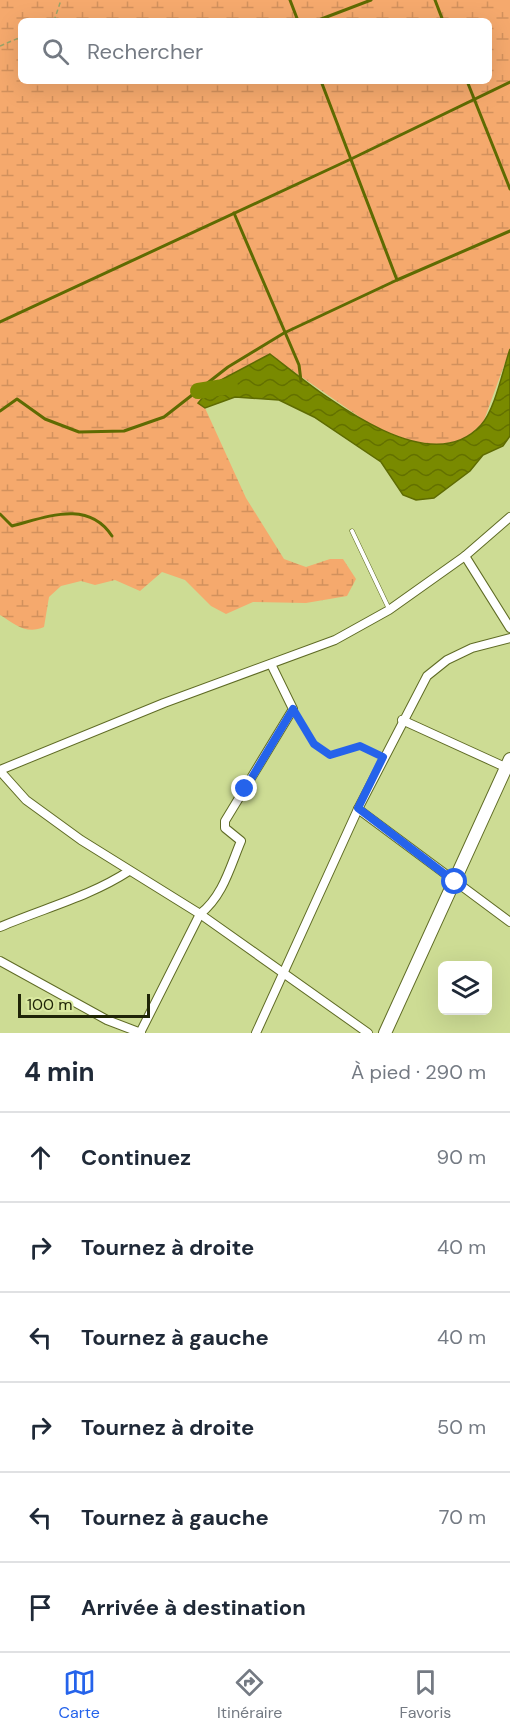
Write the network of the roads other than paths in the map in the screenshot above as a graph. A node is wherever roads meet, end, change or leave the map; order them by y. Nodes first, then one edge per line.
1 (510, 517) edge
2 (352, 531) dead end
3 (465, 556) junction
4 (389, 610) junction
5 (510, 628) edge
6 (510, 638) edge
7 (271, 664) junction
8 (402, 720) junction
9 (508, 763) edge
10 (0, 771) edge
11 (358, 808) junction
12 (129, 871) junction
13 (455, 882) junction
14 (200, 914) junction
15 (510, 922) edge
16 (0, 927) edge
17 (0, 961) edge
18 (284, 971) junction
19 (140, 1033) edge
20 (256, 1033) edge
21 (368, 1033) edge
22 (385, 1033) edge

1 - 3 street
2 - 4 lane
3 - 4 street
3 - 5 street
4 - 7 street
6 - 8 street
7 - 10 street
7 - 14 street
8 - 9 street
8 - 11 street
9 - 13 street
10 - 12 street
11 - 13 street
11 - 18 street
12 - 14 street
12 - 16 street
13 - 15 street
13 - 22 street
14 - 18 street
14 - 19 street
17 - 19 street
18 - 20 street
18 - 21 street

